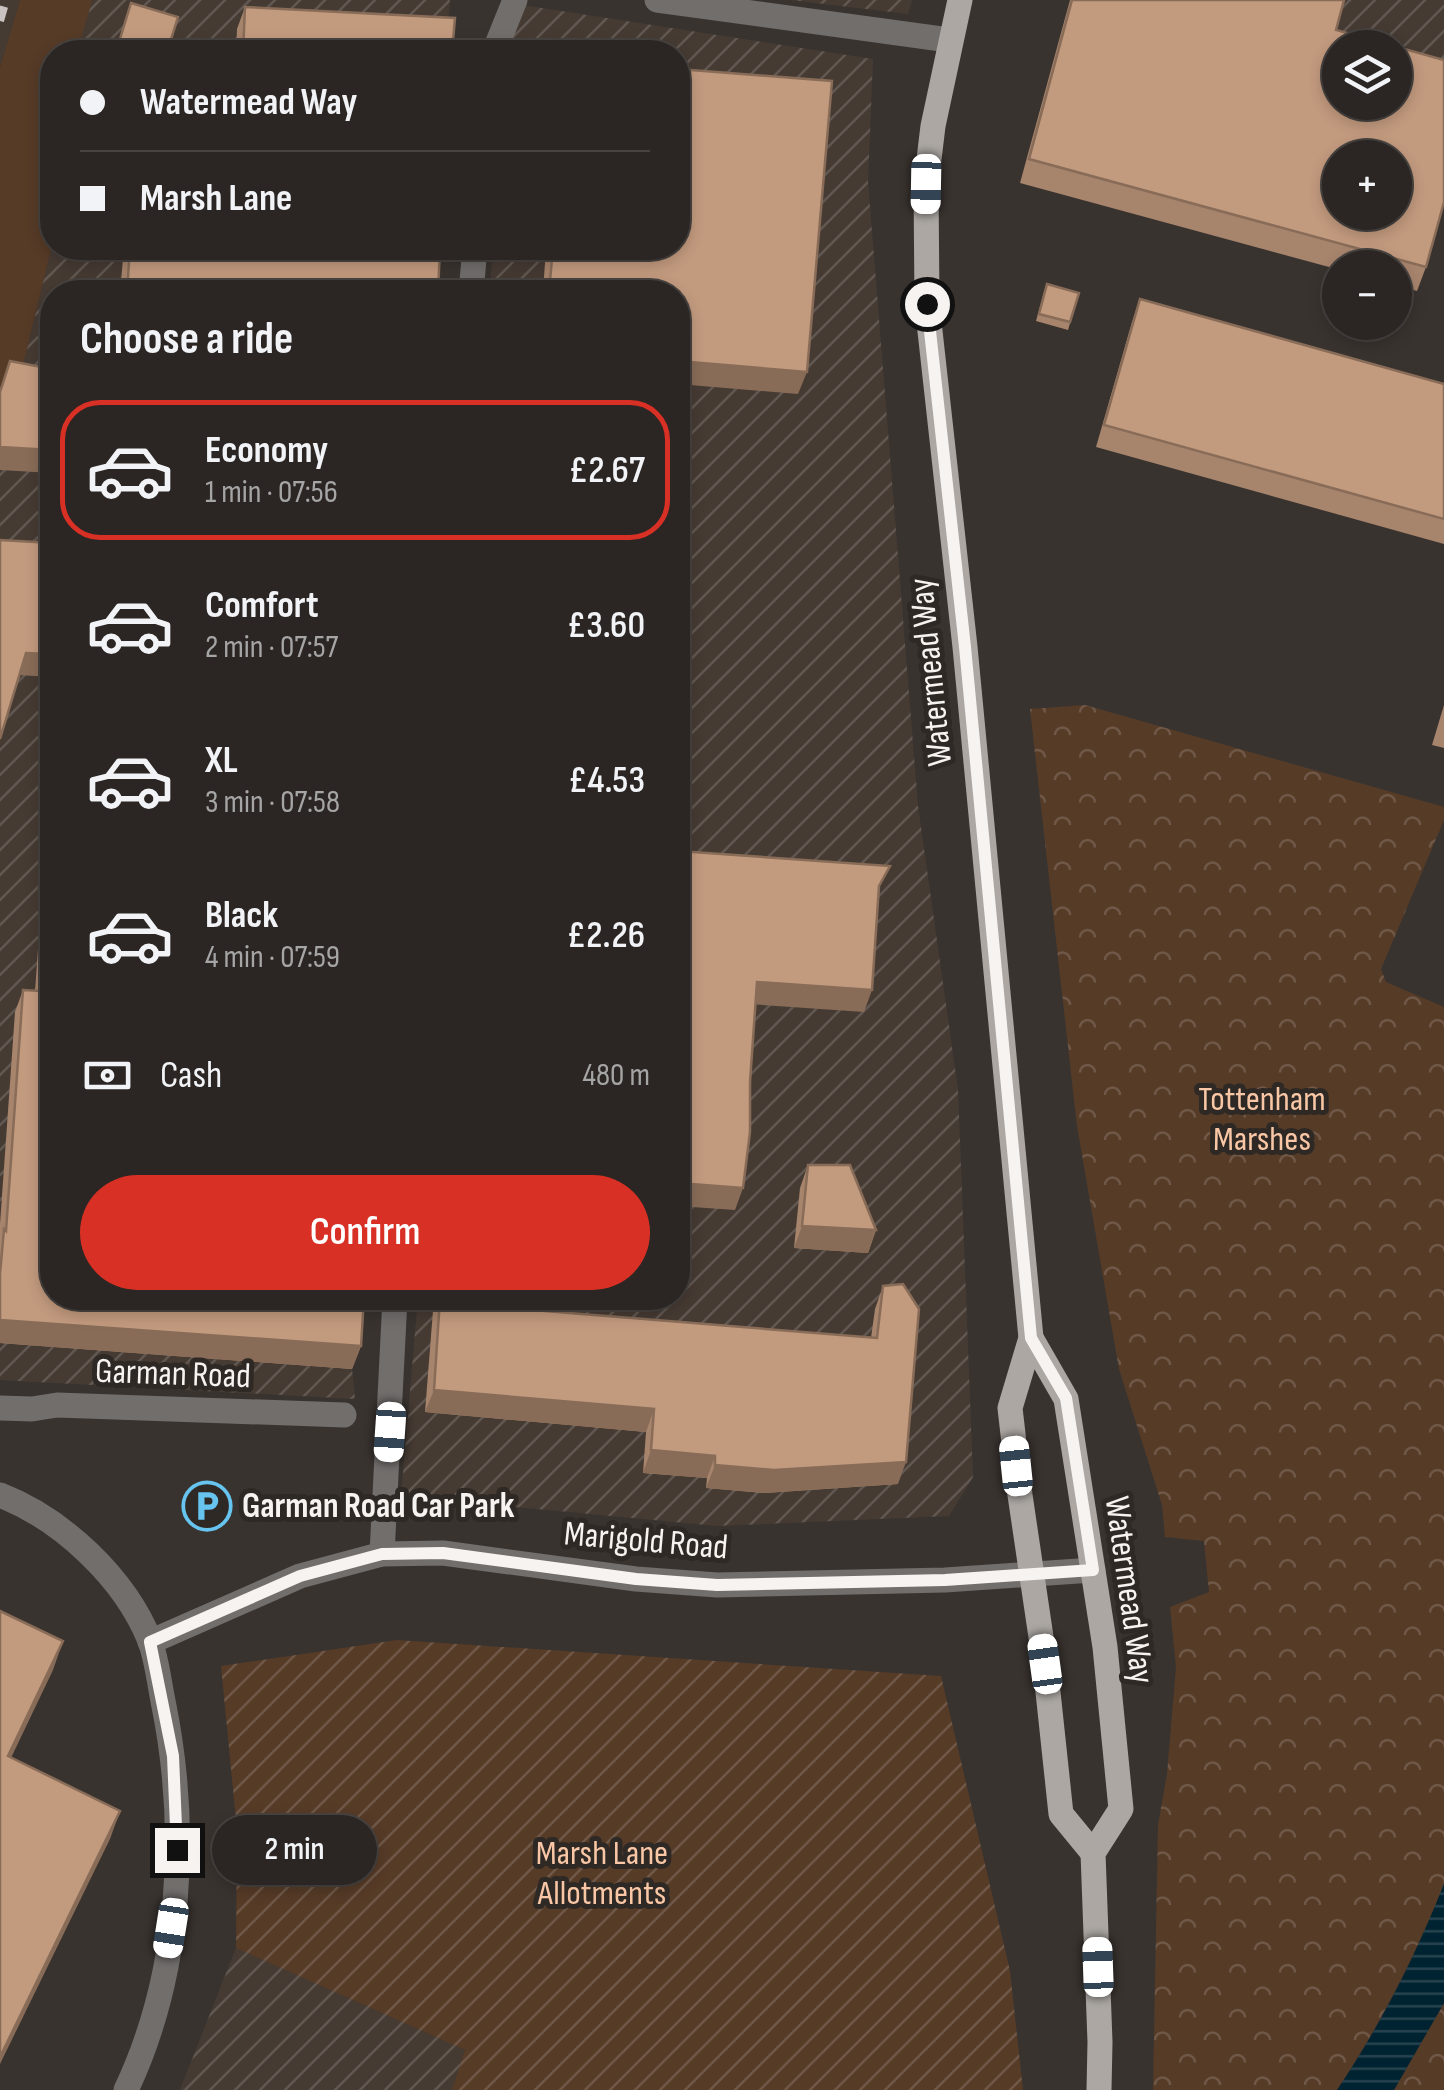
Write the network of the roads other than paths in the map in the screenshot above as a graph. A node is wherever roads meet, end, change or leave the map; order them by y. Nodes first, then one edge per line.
1 (515, 0) edge
2 (657, 0) edge
3 (960, 0) edge
4 (499, 40) edge
5 (949, 40) junction
6 (394, 1310) edge
7 (1031, 1338) junction
8 (0, 1408) edge
9 (344, 1415) dead end
10 (0, 1494) edge
11 (382, 1554) junction
12 (1093, 1570) junction
13 (1032, 1574) junction
14 (150, 1642) junction
15 (1093, 1853) junction
16 (126, 2090) edge
17 (1098, 2090) edge

1 - 4 street
2 - 5 street
3 - 5 main road, Watermead Way
5 - 7 main road, Watermead Way
6 - 11 street
7 - 12 main road, Watermead Way
7 - 13 main road, Watermead Way
8 - 9 street, Garman Road
10 - 14 street
11 - 13 street, Marigold Road
11 - 14 street, Marigold Road
12 - 13 street, Marigold Road
12 - 15 main road, Watermead Way
13 - 15 main road, Watermead Way
14 - 16 street
15 - 17 main road

